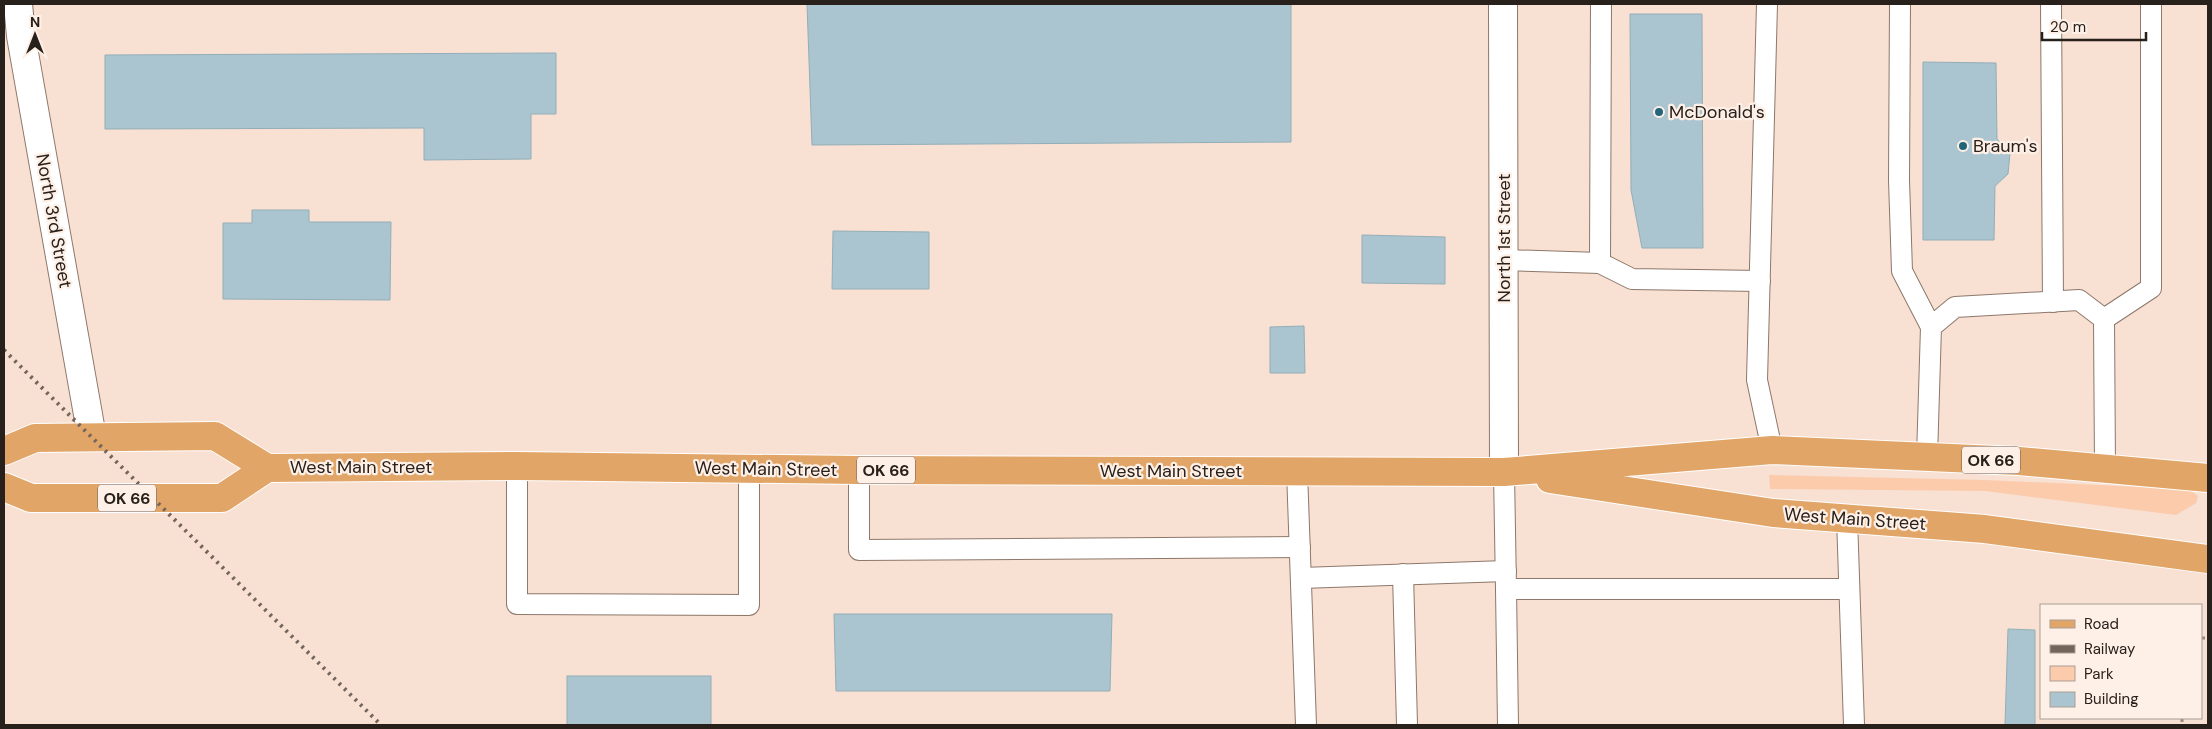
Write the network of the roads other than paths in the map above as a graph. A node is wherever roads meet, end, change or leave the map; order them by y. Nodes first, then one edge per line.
1 (18, 4) edge
2 (1503, 4) edge
3 (1601, 4) edge
4 (1767, 4) edge
5 (1900, 4) edge
6 (2051, 4) edge
7 (2151, 4) edge
8 (1504, 260) junction
9 (1600, 263) junction
10 (1760, 281) junction
11 (2053, 302) junction
12 (2104, 319) junction
13 (1931, 327) junction
14 (92, 437) junction
15 (1772, 450) junction
16 (4, 451) edge
17 (1927, 457) junction
18 (517, 466) junction
19 (267, 468) junction
20 (749, 469) junction
21 (2105, 469) junction
22 (859, 470) junction
23 (1297, 471) junction
24 (1504, 472) junction
25 (2208, 478) edge
26 (4, 487) edge
27 (1847, 518) junction
28 (1300, 547) junction
29 (2208, 559) edge
30 (1403, 574) junction
31 (1301, 578) junction
32 (1506, 580) junction
33 (1849, 589) junction
34 (1306, 725) edge
35 (1407, 725) edge
36 (1508, 725) edge
37 (1854, 725) edge

1 - 14 street, North 3rd Street
2 - 8 street, North 1st Street
3 - 9 lane
4 - 10 lane
5 - 13 lane
6 - 11 lane
7 - 12 lane
8 - 9 lane
8 - 24 street, North 1st Street
9 - 10 lane
10 - 15 lane
11 - 12 lane
11 - 13 lane
12 - 21 lane
13 - 17 lane
14 - 16 main road, West Main Street
14 - 19 main road, West Main Street
15 - 17 main road, West Main Street / OK 66
15 - 24 main road, West Main Street / OK 66
17 - 21 main road, West Main Street / OK 66
18 - 19 main road, West Main Street / OK 66
18 - 20 main road, West Main Street / OK 66
18 - 20 lane
19 - 26 main road, West Main Street / OK 66
20 - 22 main road, West Main Street / OK 66
21 - 25 main road, West Main Street / OK 66
22 - 23 main road, West Main Street / OK 66
22 - 28 lane
23 - 24 main road, West Main Street / OK 66
23 - 28 lane
24 - 27 main road, West Main Street / OK 66
24 - 32 lane
27 - 29 main road, West Main Street / OK 66
27 - 33 lane
28 - 31 lane
30 - 31 lane
30 - 32 lane
30 - 35 lane
31 - 34 lane
32 - 33 lane
32 - 36 lane
33 - 37 lane

